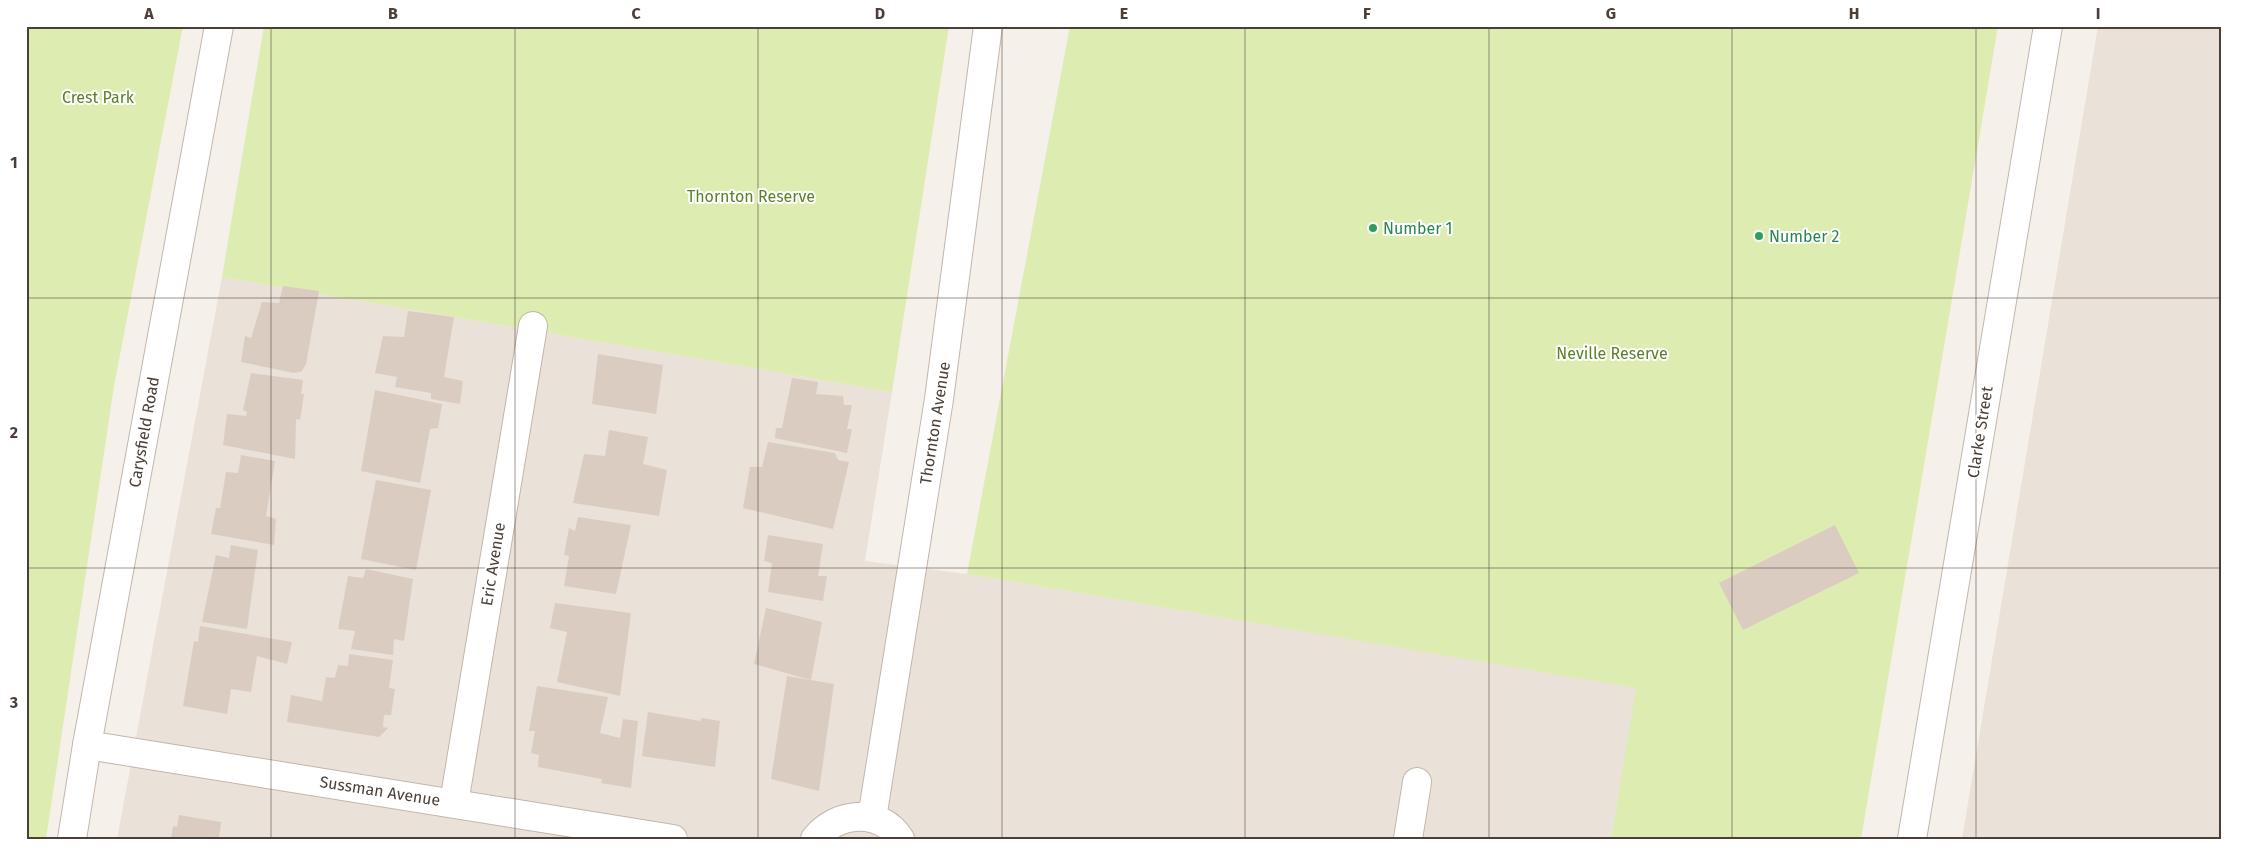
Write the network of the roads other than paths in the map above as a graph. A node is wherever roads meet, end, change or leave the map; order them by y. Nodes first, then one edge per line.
1 (219, 26) edge
2 (988, 26) edge
3 (2048, 26) edge
4 (532, 326) dead end
5 (87, 745) junction
6 (1417, 782) dead end
7 (454, 803) junction
8 (872, 818) junction
9 (72, 839) edge
10 (673, 839) edge
11 (815, 839) edge
12 (900, 839) edge
13 (1408, 839) edge
14 (1912, 839) edge

1 - 5 street, Carysfield Road
2 - 8 street, Thornton Avenue
3 - 14 street, Clarke Street
4 - 7 street, Eric Avenue
5 - 7 street, Sussman Avenue
5 - 9 street, Carysfield Road
6 - 13 street
7 - 10 street, Sussman Avenue
8 - 11 street
8 - 12 street

